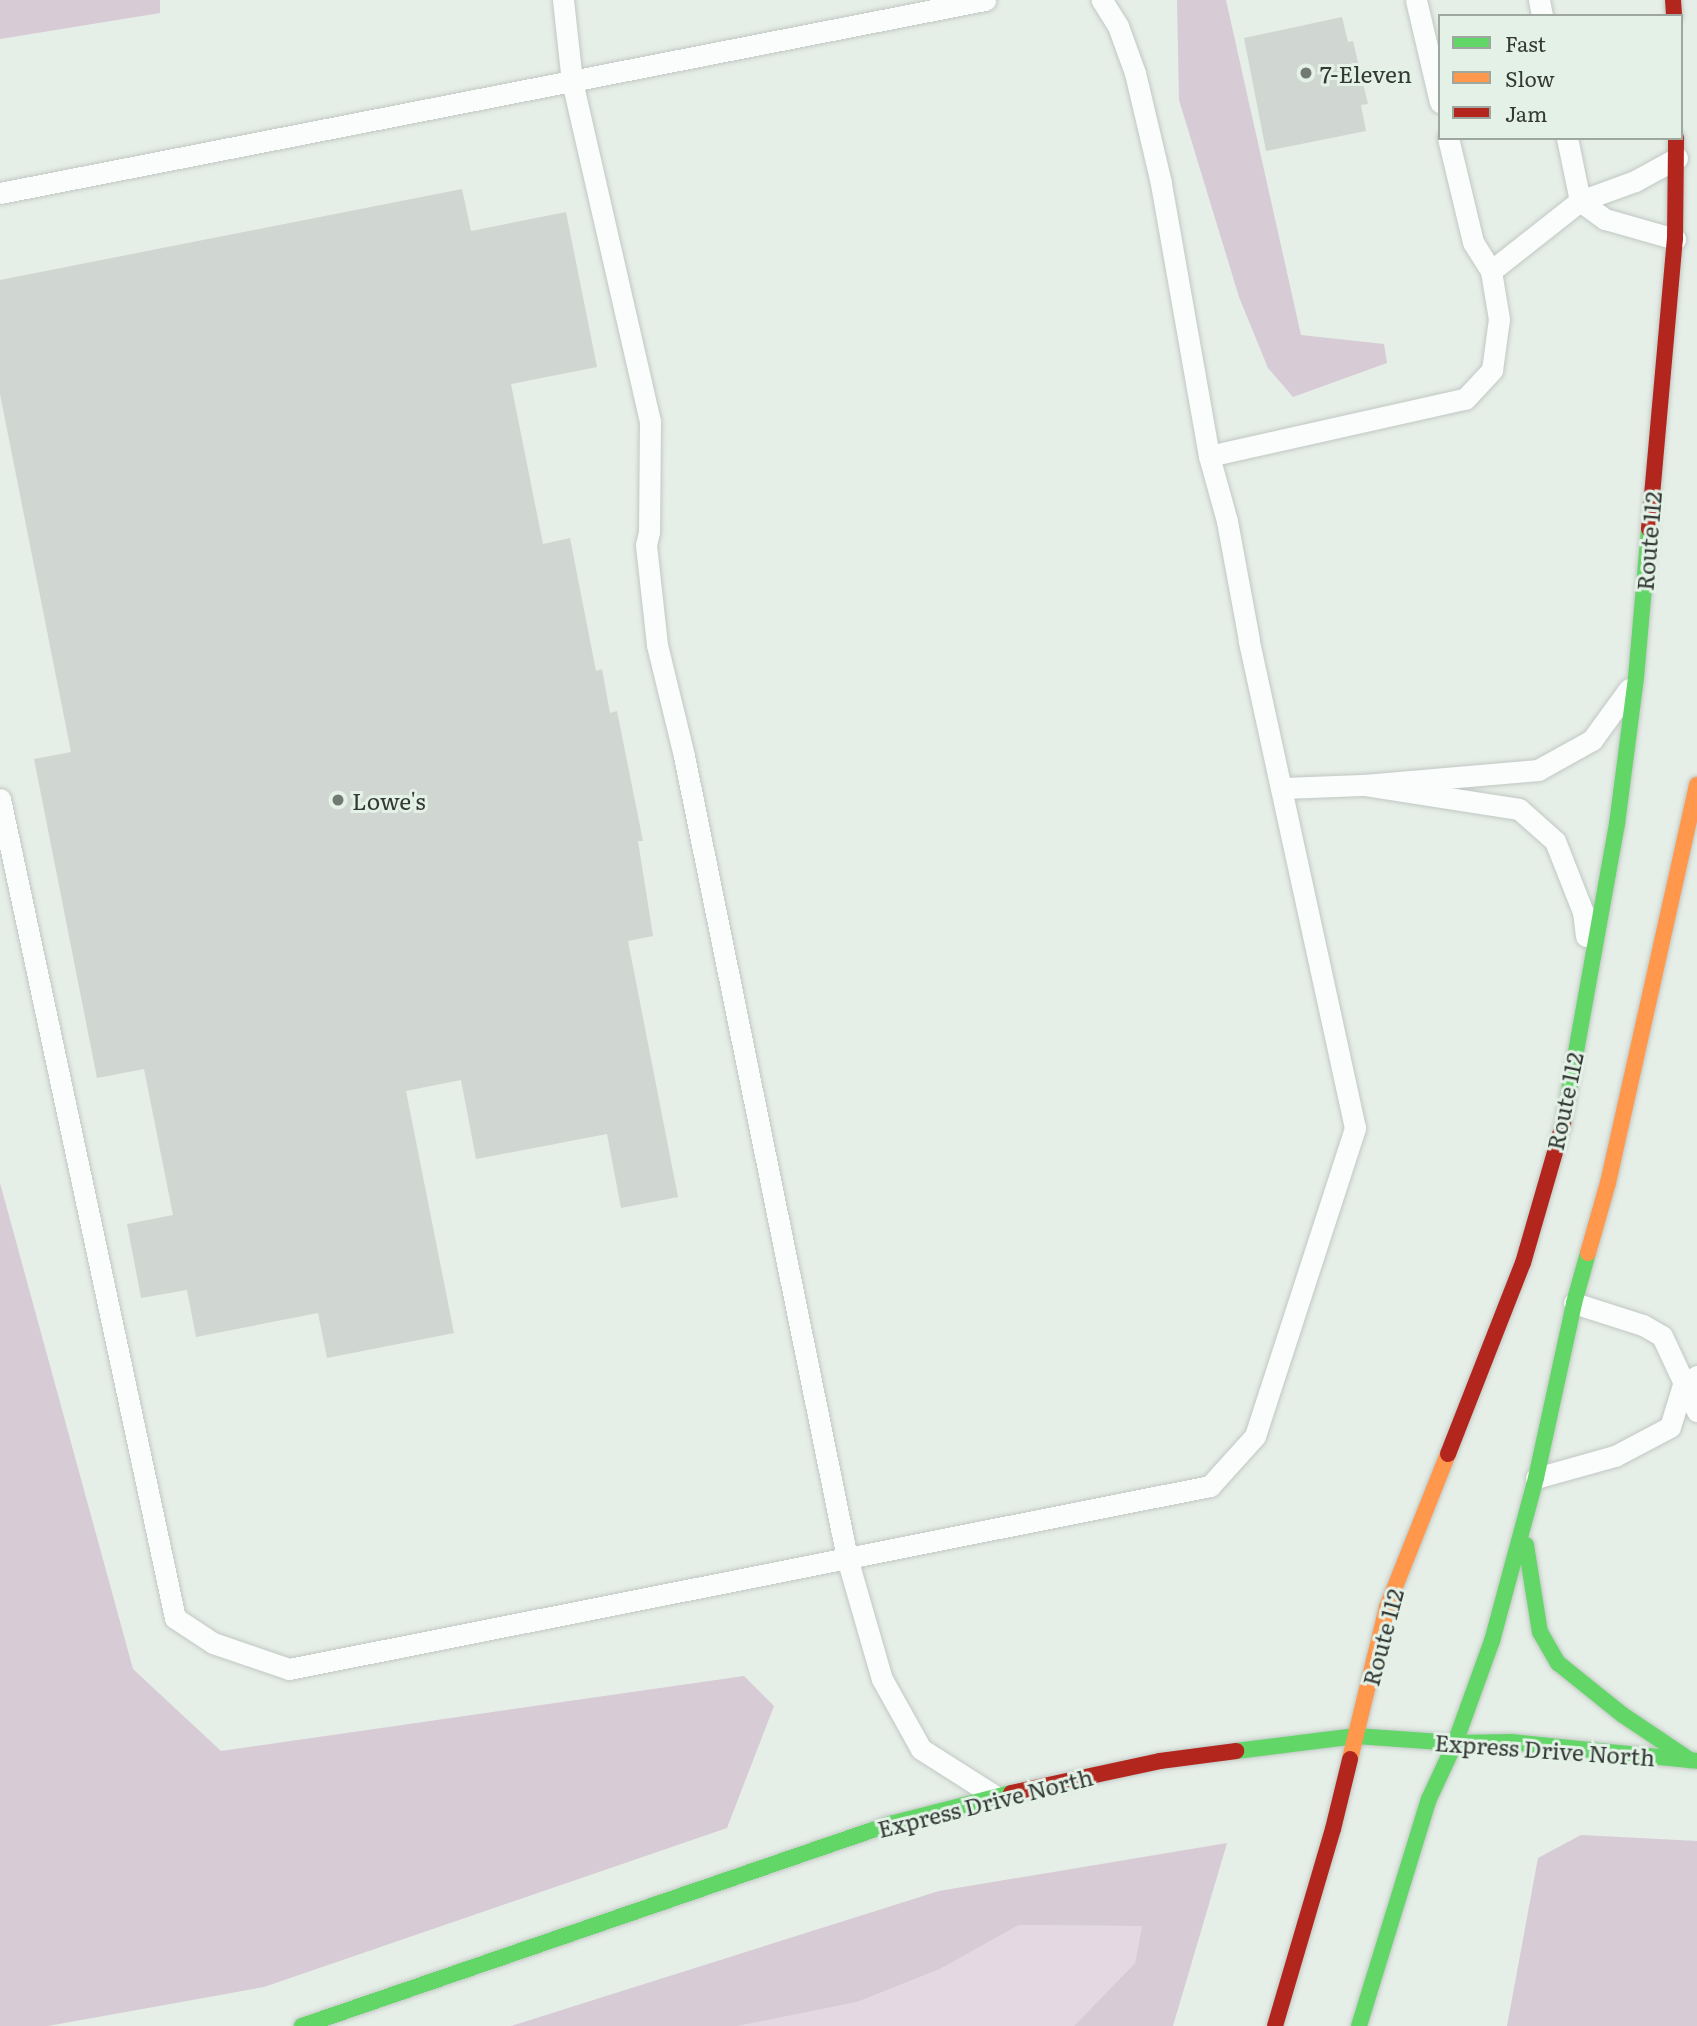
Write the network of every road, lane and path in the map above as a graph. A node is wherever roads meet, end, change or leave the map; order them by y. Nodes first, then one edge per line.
1 (563, 0) edge
2 (985, 0) edge
3 (1101, 0) edge
4 (1416, 0) edge
5 (572, 81) junction
6 (1438, 94) edge
7 (1448, 140) edge
8 (1567, 140) edge
9 (1676, 148) edge
10 (0, 193) edge
11 (1580, 201) junction
12 (1675, 239) junction
13 (1491, 271) junction
14 (1209, 456) junction
15 (1636, 678) junction
16 (1364, 785) junction
17 (1697, 785) edge
18 (1281, 788) junction
19 (0, 799) edge
20 (1590, 967) junction
21 (1574, 1303) junction
22 (1690, 1380) edge
23 (1697, 1411) edge
24 (1536, 1478) junction
25 (1524, 1524) junction
26 (847, 1558) junction
27 (1356, 1735) junction
28 (1455, 1742) junction
29 (1693, 1761) edge
30 (995, 1796) junction
31 (302, 2026) edge
32 (1275, 2026) edge
33 (1359, 2026) edge

1 - 5 lane
2 - 5 lane
3 - 14 lane
4 - 6 lane
5 - 10 lane
5 - 26 lane
7 - 13 lane
8 - 11 lane
9 - 11 lane
9 - 12 main road, Route 112
11 - 12 lane
11 - 13 lane
12 - 15 main road, Route 112
13 - 14 lane
14 - 18 lane
15 - 16 lane
15 - 20 main road, Route 112
16 - 18 lane
16 - 20 lane
17 - 21 main road
18 - 26 lane
19 - 26 lane
20 - 27 main road, Route 112
21 - 22 lane
21 - 24 main road
22 - 23 lane
22 - 24 lane
24 - 25 main road
25 - 28 main road
25 - 29 main road
26 - 30 lane
27 - 28 main road, Express Drive North
27 - 30 main road, Express Drive North
27 - 32 main road, Route 112
28 - 29 main road, Express Drive North
28 - 33 main road
30 - 31 main road, Express Drive North

